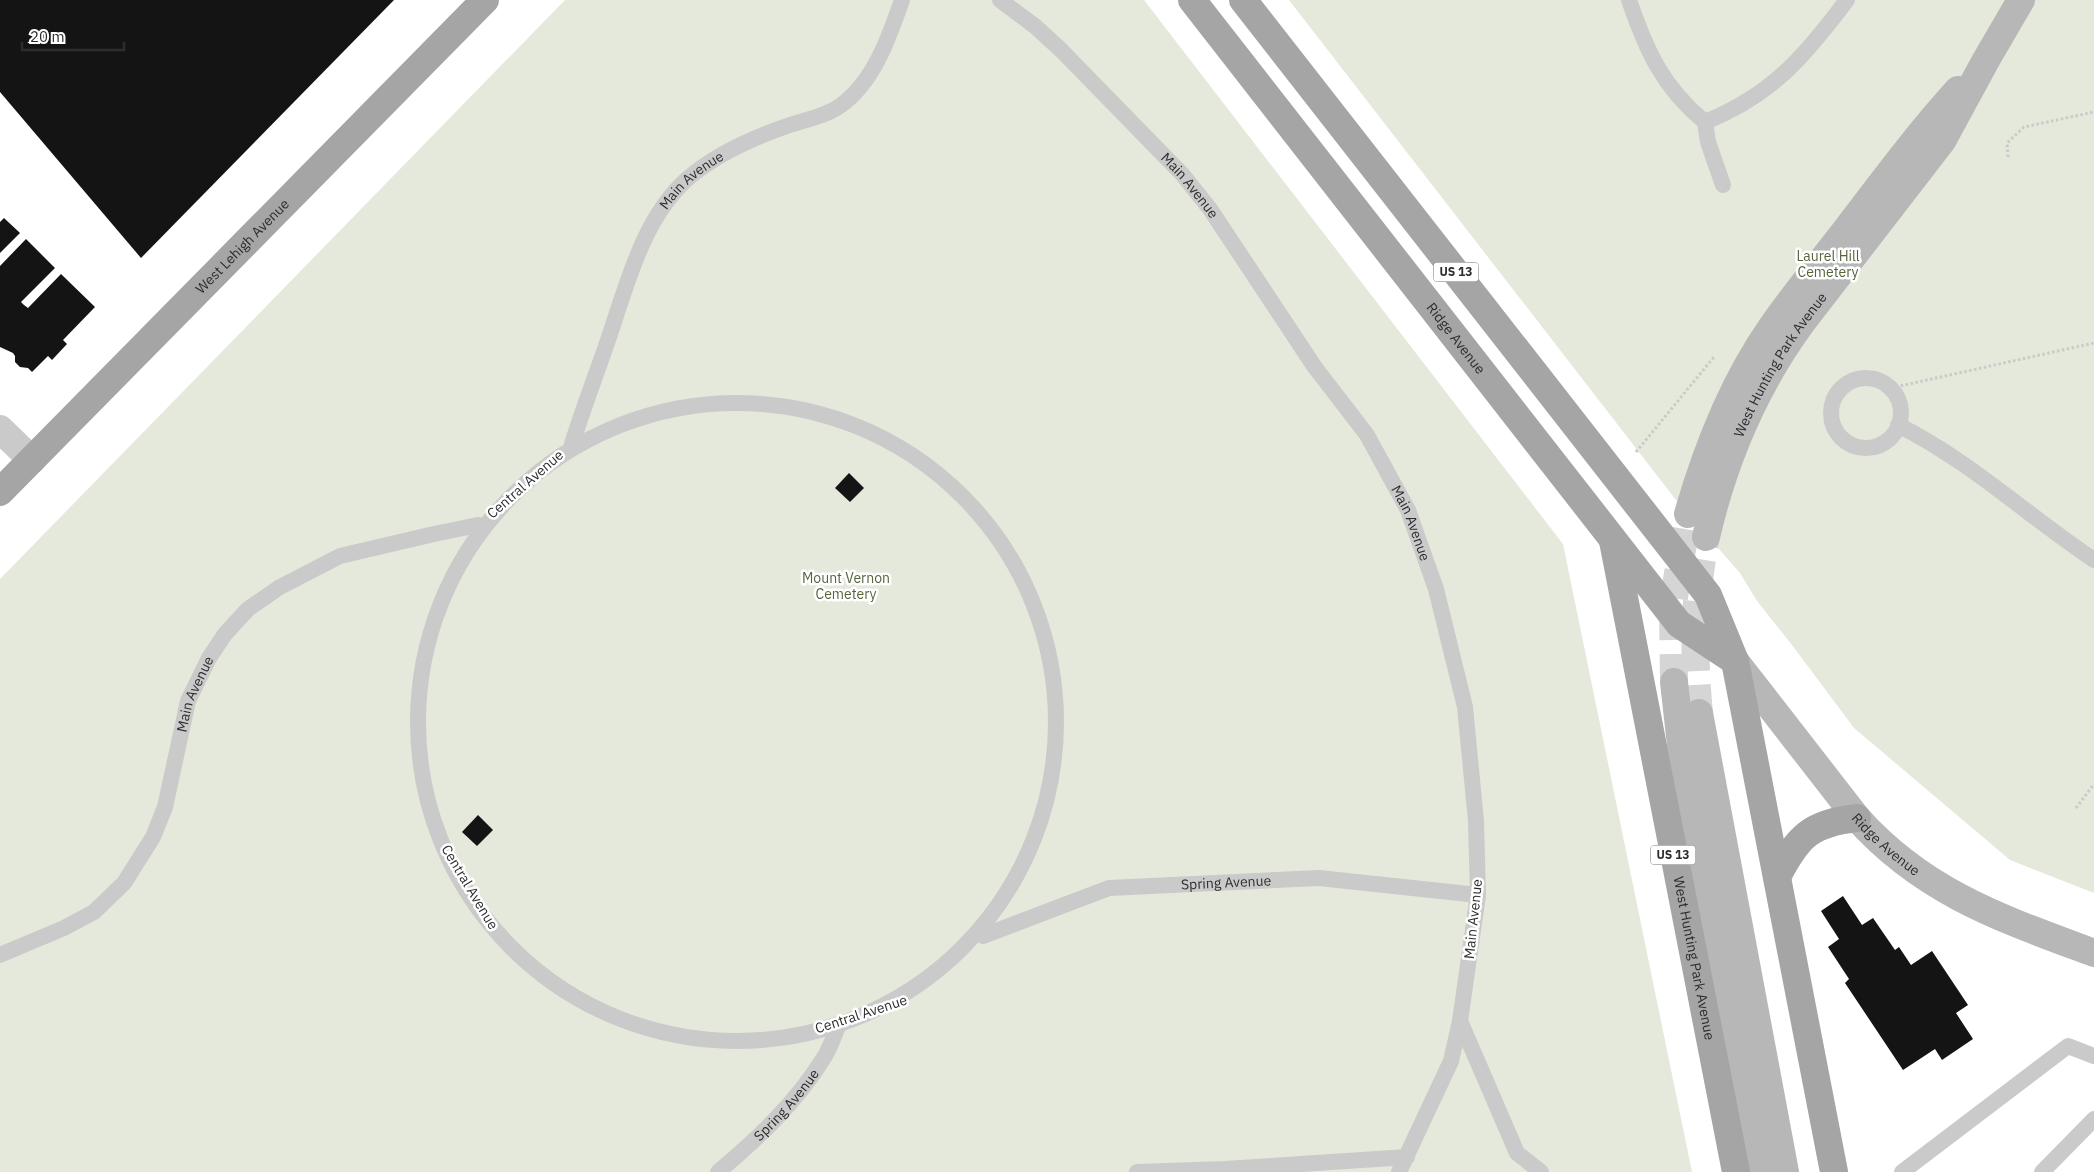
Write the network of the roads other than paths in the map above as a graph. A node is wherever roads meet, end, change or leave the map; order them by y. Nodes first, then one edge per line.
1 (485, 0) edge
2 (902, 0) edge
3 (1000, 0) edge
4 (1192, 0) edge
5 (1244, 0) edge
6 (1629, 0) edge
7 (1848, 0) edge
8 (2021, 0) edge
9 (1986, 60) junction
10 (1705, 122) junction
11 (1724, 185) dead end
12 (1898, 425) junction
13 (0, 428) edge
14 (572, 444) junction
15 (32, 460) junction
16 (0, 492) edge
17 (1688, 514) tunnel mouth
18 (478, 526) junction
19 (1706, 536) tunnel mouth
20 (1612, 537) junction
21 (2094, 560) edge
22 (1735, 661) junction
23 (1674, 682) tunnel mouth
24 (1699, 713) tunnel mouth
25 (1857, 818) junction
26 (1777, 878) junction
27 (1478, 895) junction
28 (983, 936) junction
29 (2094, 954) edge
30 (0, 955) edge
31 (1460, 1021) junction
32 (839, 1024) junction
33 (2094, 1056) edge
34 (2094, 1119) edge
35 (1407, 1157) junction
36 (718, 1172) edge
37 (1137, 1172) edge
38 (1399, 1172) edge
39 (1541, 1172) edge
40 (1736, 1172) edge
41 (1763, 1172) edge
42 (1785, 1172) edge
43 (1834, 1172) edge
44 (1902, 1172) edge
45 (2042, 1172) edge

1 - 15 main road, West Lehigh Avenue
2 - 14 lane, Main Avenue
3 - 27 lane, Main Avenue
4 - 20 main road, Ridge Avenue / US 13
5 - 22 main road, Ridge Avenue / US 13
6 - 10 lane
7 - 10 lane
8 - 9 main road, West Hunting Park Avenue
9 - 17 main road, West Hunting Park Avenue
9 - 19 main road, West Hunting Park Avenue
10 - 11 lane
12 - 12 lane
12 - 21 lane
13 - 15 street
14 - 18 lane, Central Avenue
14 - 28 lane, Central Avenue
15 - 16 main road, West Lehigh Avenue
18 - 30 lane, Main Avenue
18 - 32 lane, Central Avenue
20 - 22 main road, Ridge Avenue
20 - 40 main road, West Hunting Park Avenue / US 13
22 - 25 main road, Ridge Avenue
22 - 26 main road, US 13
23 - 41 main road, West Hunting Park Avenue
24 - 42 main road
25 - 26 main road
25 - 29 main road, Ridge Avenue
26 - 43 main road, US 13
27 - 28 lane, Spring Avenue
27 - 31 lane, Main Avenue
28 - 32 lane, Central Avenue
31 - 35 lane, Main Avenue
31 - 39 lane
32 - 36 lane, Spring Avenue
33 - 44 lane
34 - 45 lane
35 - 37 lane
35 - 38 lane, Main Avenue

